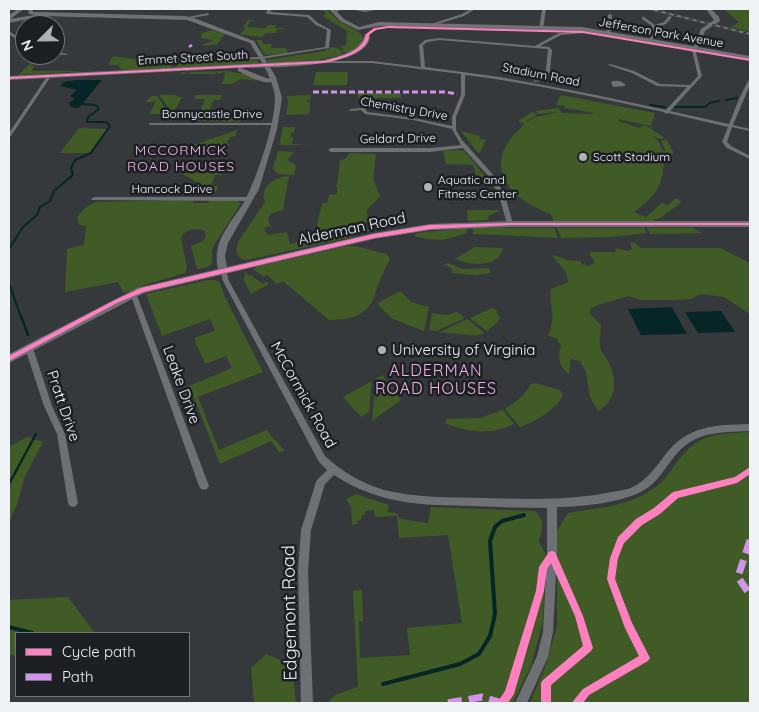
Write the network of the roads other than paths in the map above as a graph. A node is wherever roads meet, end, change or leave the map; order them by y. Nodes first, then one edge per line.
1 (21, 9) edge
2 (30, 9) edge
3 (270, 9) edge
4 (341, 9) edge
5 (350, 9) edge
6 (378, 9) edge
7 (473, 9) edge
8 (544, 9) edge
9 (708, 9) edge
10 (332, 10) edge
11 (208, 14) dead end
12 (34, 15) edge
13 (65, 15) edge
14 (610, 15) dead end
15 (670, 17) dead end
16 (185, 18) junction
17 (643, 18) dead end
18 (9, 19) edge
19 (447, 24) junction
20 (654, 26) junction
21 (388, 27) junction
22 (358, 28) junction
23 (541, 29) junction
24 (583, 32) junction
25 (609, 34) junction
26 (366, 35) junction
27 (650, 41) junction
28 (537, 46) junction
29 (694, 49) junction
30 (138, 59) dead end
31 (750, 59) edge
32 (262, 60) junction
33 (324, 62) junction
34 (610, 65) dead end
35 (234, 67) junction
36 (423, 69) junction
37 (463, 73) junction
38 (475, 74) junction
39 (49, 76) junction
40 (9, 78) edge
41 (272, 79) junction
42 (750, 81) edge
43 (618, 86) dead end
44 (690, 86) junction
45 (610, 99) junction
46 (352, 110) dead end
47 (666, 113) junction
48 (150, 124) dead end
49 (274, 124) junction
50 (731, 126) junction
51 (454, 128) junction
52 (750, 130) edge
53 (9, 136) edge
54 (465, 146) junction
55 (331, 150) dead end
56 (750, 158) edge
57 (94, 199) dead end
58 (250, 199) junction
59 (510, 224) junction
60 (750, 224) edge
61 (223, 270) junction
62 (133, 293) junction
63 (29, 348) junction
64 (9, 358) edge
65 (750, 428) edge
66 (333, 470) junction
67 (204, 486) dead end
68 (73, 503) dead end
69 (552, 504) junction
70 (307, 703) edge
71 (521, 703) edge

1 - 18 main road
2 - 12 street
3 - 32 street
4 - 10 street
5 - 6 street
7 - 19 street
8 - 23 street
9 - 29 street
10 - 22 street
11 - 16 street
13 - 16 street, McCormick Road
14 - 25 street
15 - 20 street
16 - 32 street, McCormick Road
17 - 20 street
19 - 22 main road, Jefferson Park Avenue
19 - 23 main road, Jefferson Park Avenue
20 - 27 street
21 - 22 main road, Jefferson Park Avenue
21 - 23 main road, Jefferson Park Avenue
21 - 26 main road
22 - 26 main road
23 - 24 main road, Jefferson Park Avenue
23 - 25 main road, Jefferson Park Avenue
24 - 25 main road, Jefferson Park Avenue
24 - 28 street
25 - 27 main road, Jefferson Park Avenue
26 - 33 main road, Emmet Street South
27 - 29 main road, Jefferson Park Avenue
28 - 36 street
28 - 38 street
29 - 31 main road, Jefferson Park Avenue
29 - 44 street
30 - 32 street
32 - 41 street, McCormick Road
33 - 35 main road, Emmet Street South
33 - 36 street, Stadium Road
34 - 44 street
35 - 39 main road, Emmet Street South
35 - 41 main road
36 - 37 street, Stadium Road
37 - 38 street, Stadium Road
37 - 51 street
38 - 45 street, Stadium Road
39 - 40 main road, Emmet Street South
39 - 53 street
41 - 49 street, McCormick Road
42 - 50 street
43 - 45 street
44 - 47 street
45 - 47 street, Stadium Road
46 - 51 street, Chemistry Drive
47 - 50 street, Stadium Road
48 - 49 street, Bonnycastle Drive
49 - 58 street, McCormick Road
50 - 52 street, Stadium Road
50 - 56 street
51 - 54 street
54 - 55 street, Geldard Drive
54 - 59 street
57 - 58 street, Hancock Drive
58 - 61 street, McCormick Road
59 - 60 street, Alderman Road
59 - 61 street, Alderman Road
61 - 62 street, Alderman Road
61 - 66 street, McCormick Road
62 - 63 street, Alderman Road
62 - 67 street, Leake Drive
63 - 64 street, Alderman Road
63 - 68 street, Pratt Drive
65 - 69 street, McCormick Road
66 - 69 street, McCormick Road
66 - 70 street, Edgemont Road
69 - 71 street

